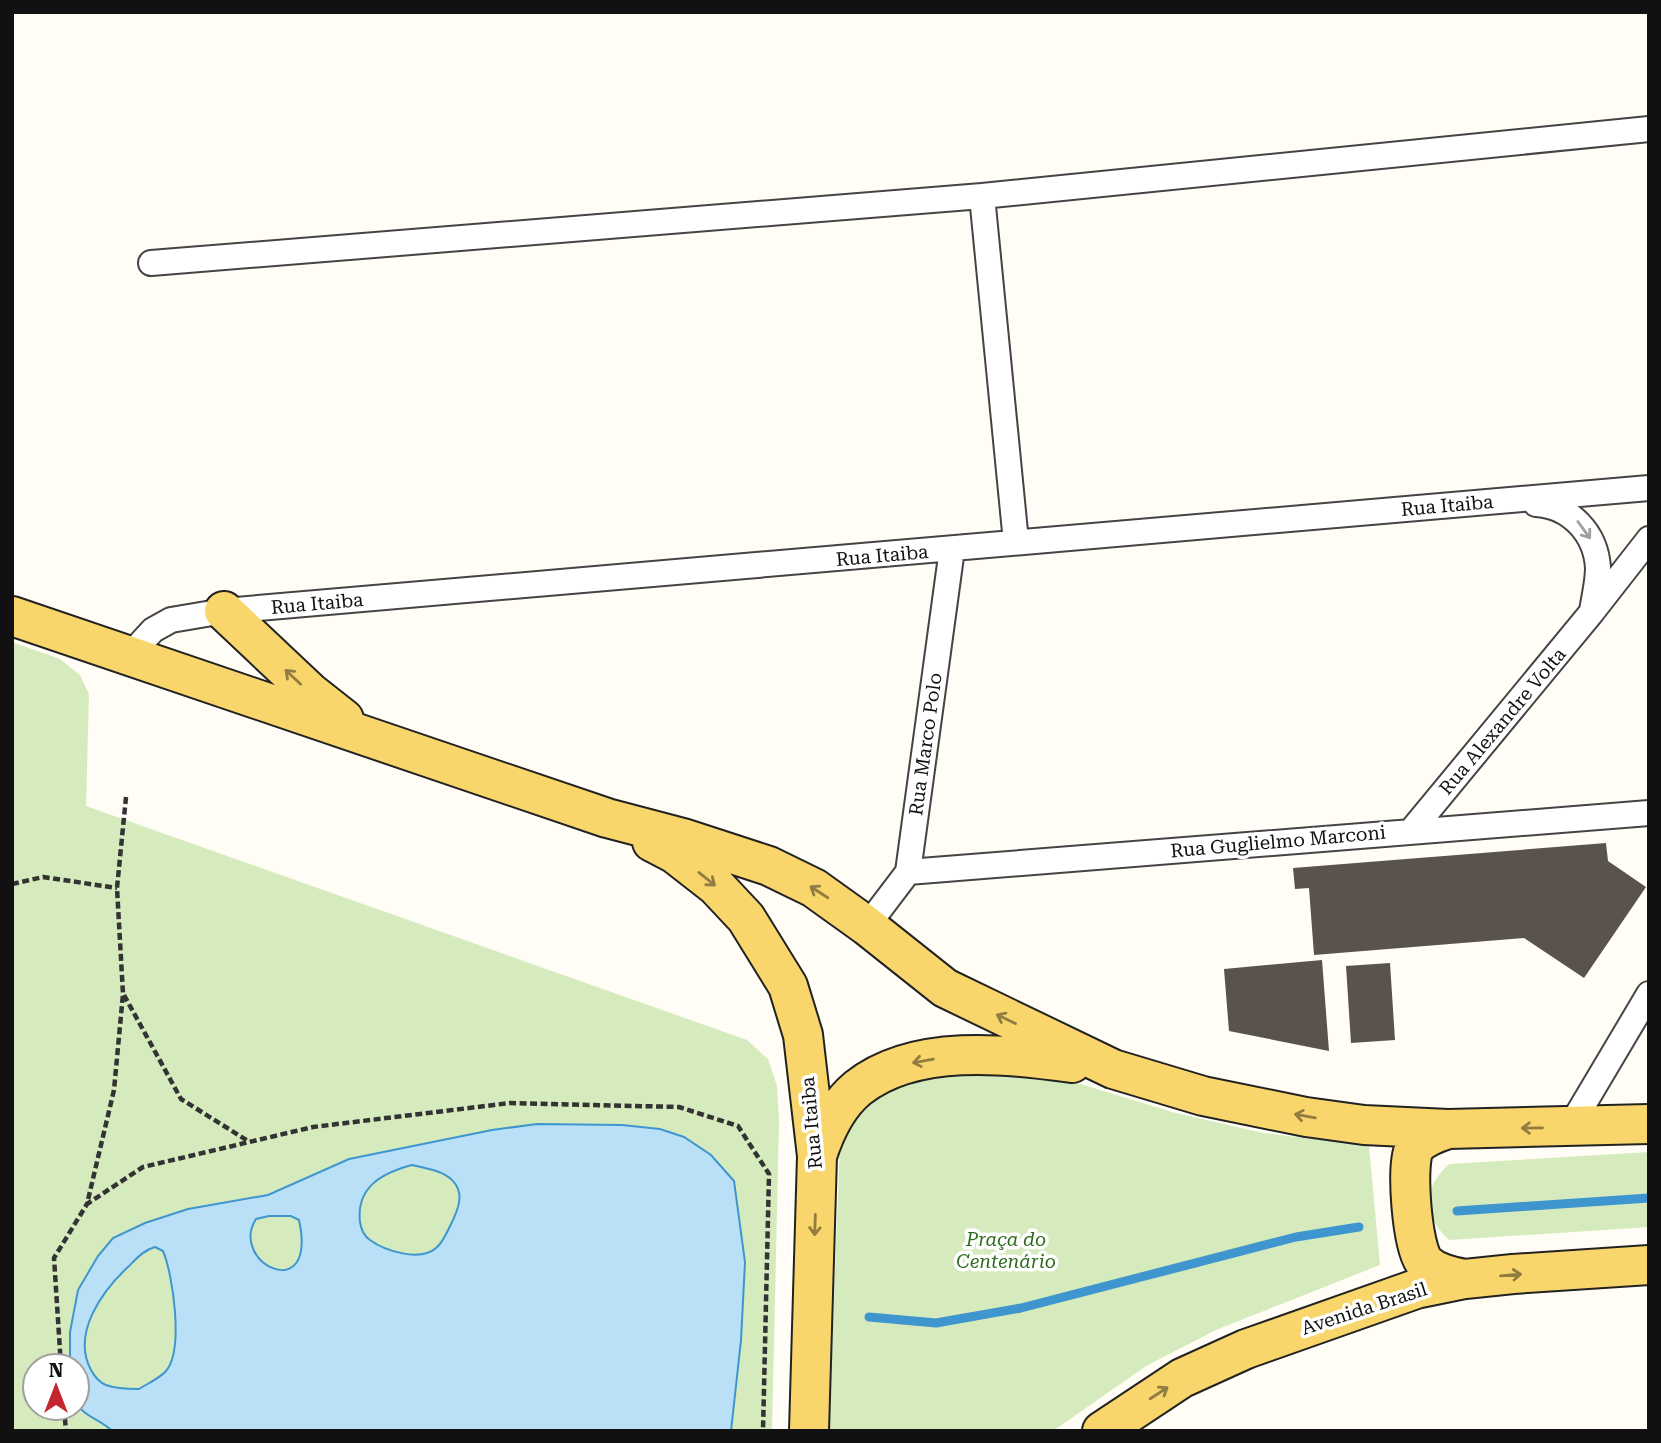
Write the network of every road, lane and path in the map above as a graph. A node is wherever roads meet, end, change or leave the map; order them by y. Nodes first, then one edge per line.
1 (1649, 129) edge
2 (982, 196) junction
3 (151, 263) dead end
4 (1649, 488) edge
5 (1501, 500) junction
6 (1649, 539) edge
7 (1016, 542) junction
8 (952, 549) junction
9 (224, 611) junction
10 (1592, 612) junction
11 (12, 617) edge
12 (130, 656) junction
13 (365, 735) junction
14 (126, 797) dead end
15 (1649, 813) edge
16 (607, 818) junction
17 (1412, 830) junction
18 (908, 872) junction
19 (12, 884) edge
20 (117, 888) junction
21 (867, 926) junction
22 (123, 994) junction
23 (1649, 994) edge
24 (1113, 1069) junction
25 (1649, 1124) edge
26 (1364, 1125) junction
27 (1570, 1127) junction
28 (1448, 1129) junction
29 (249, 1142) junction
30 (817, 1156) junction
31 (86, 1204) junction
32 (1649, 1265) edge
33 (1465, 1279) junction
34 (1374, 1302) junction
35 (60, 1352) edge
36 (763, 1431) edge
37 (809, 1431) edge
38 (1102, 1431) edge

1 - 2 street
2 - 3 street
2 - 7 street
4 - 5 street, Rua Itaiba
5 - 7 street, Rua Itaiba
5 -> 10 street
6 - 10 street, Rua Alexandre Volta
7 - 8 street, Rua Itaiba
8 - 9 street, Rua Itaiba
8 - 18 street, Rua Marco Polo
9 - 12 street, Rua Itaiba
13 -> 9 main road
10 - 17 street, Rua Alexandre Volta
11 - 12 main road, Rua Itaiba
12 - 13 main road, Rua Itaiba
13 - 16 main road, Rua Itaiba
14 - 20 path
15 - 17 street, Rua Guglielmo Marconi
21 -> 16 main road, Rua Itaiba
16 -> 30 main road, Rua Itaiba
17 - 18 street, Rua Guglielmo Marconi
18 - 21 street, Rua Marco Polo
19 - 20 path
20 - 22 path
24 -> 21 main road, Rua Itaiba
22 - 29 path
22 - 31 path
23 - 27 street
26 -> 24 main road
24 -> 30 main road
25 - 27 main road
26 - 28 main road
26 - 34 main road
27 -> 28 main road
28 - 33 main road
29 - 31 path
29 - 36 path
30 -> 37 main road, Rua Itaiba
31 - 35 path
33 -> 32 main road, Avenida Brasil
33 - 34 main road, Avenida Brasil
38 -> 34 main road, Avenida Brasil

